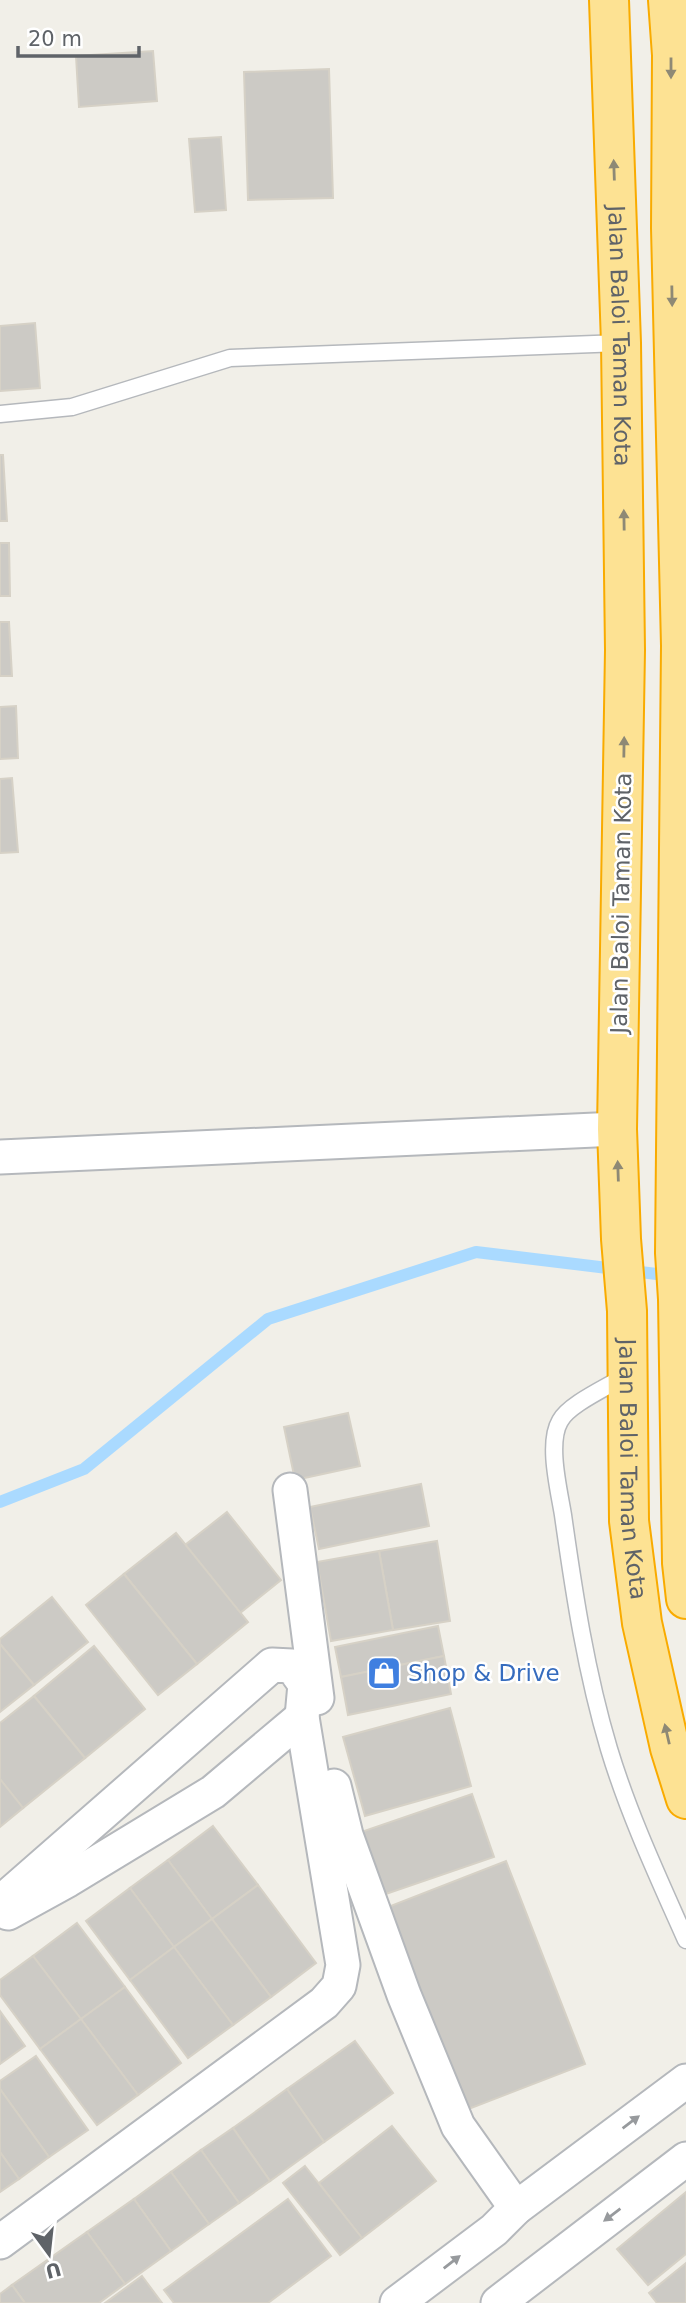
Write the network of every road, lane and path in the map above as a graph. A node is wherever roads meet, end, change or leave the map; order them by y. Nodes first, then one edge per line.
1 (609, 0) edge
2 (674, 13) edge
3 (621, 343) junction
4 (0, 414) edge
5 (681, 646) junction
6 (625, 650) junction
7 (617, 1129) junction
8 (0, 1157) edge
9 (627, 1375) junction
10 (290, 1490) dead end
11 (686, 1599) edge
12 (302, 1717) junction
13 (686, 1800) edge
14 (0, 1903) edge
15 (0, 1917) edge
16 (686, 1940) edge
17 (686, 2081) edge
18 (686, 2159) edge
19 (516, 2208) junction
20 (0, 2242) edge
21 (397, 2303) edge
22 (498, 2303) edge

3 -> 1 highway, Jalan Baloi Taman Kota
2 -> 5 highway, Jalan Baloi Taman Kota
3 - 4 lane
6 -> 3 highway, Jalan Baloi Taman Kota
5 - 6 highway
5 - 11 highway, Jalan Baloi Taman Kota
7 -> 6 highway, Jalan Baloi Taman Kota
7 - 8 street
9 -> 7 highway, Jalan Baloi Taman Kota
13 -> 9 highway, Jalan Baloi Taman Kota
9 - 16 lane
10 - 19 street
12 - 14 street
12 - 15 street
12 - 20 street
19 -> 17 street
18 -> 22 street
21 -> 19 street

